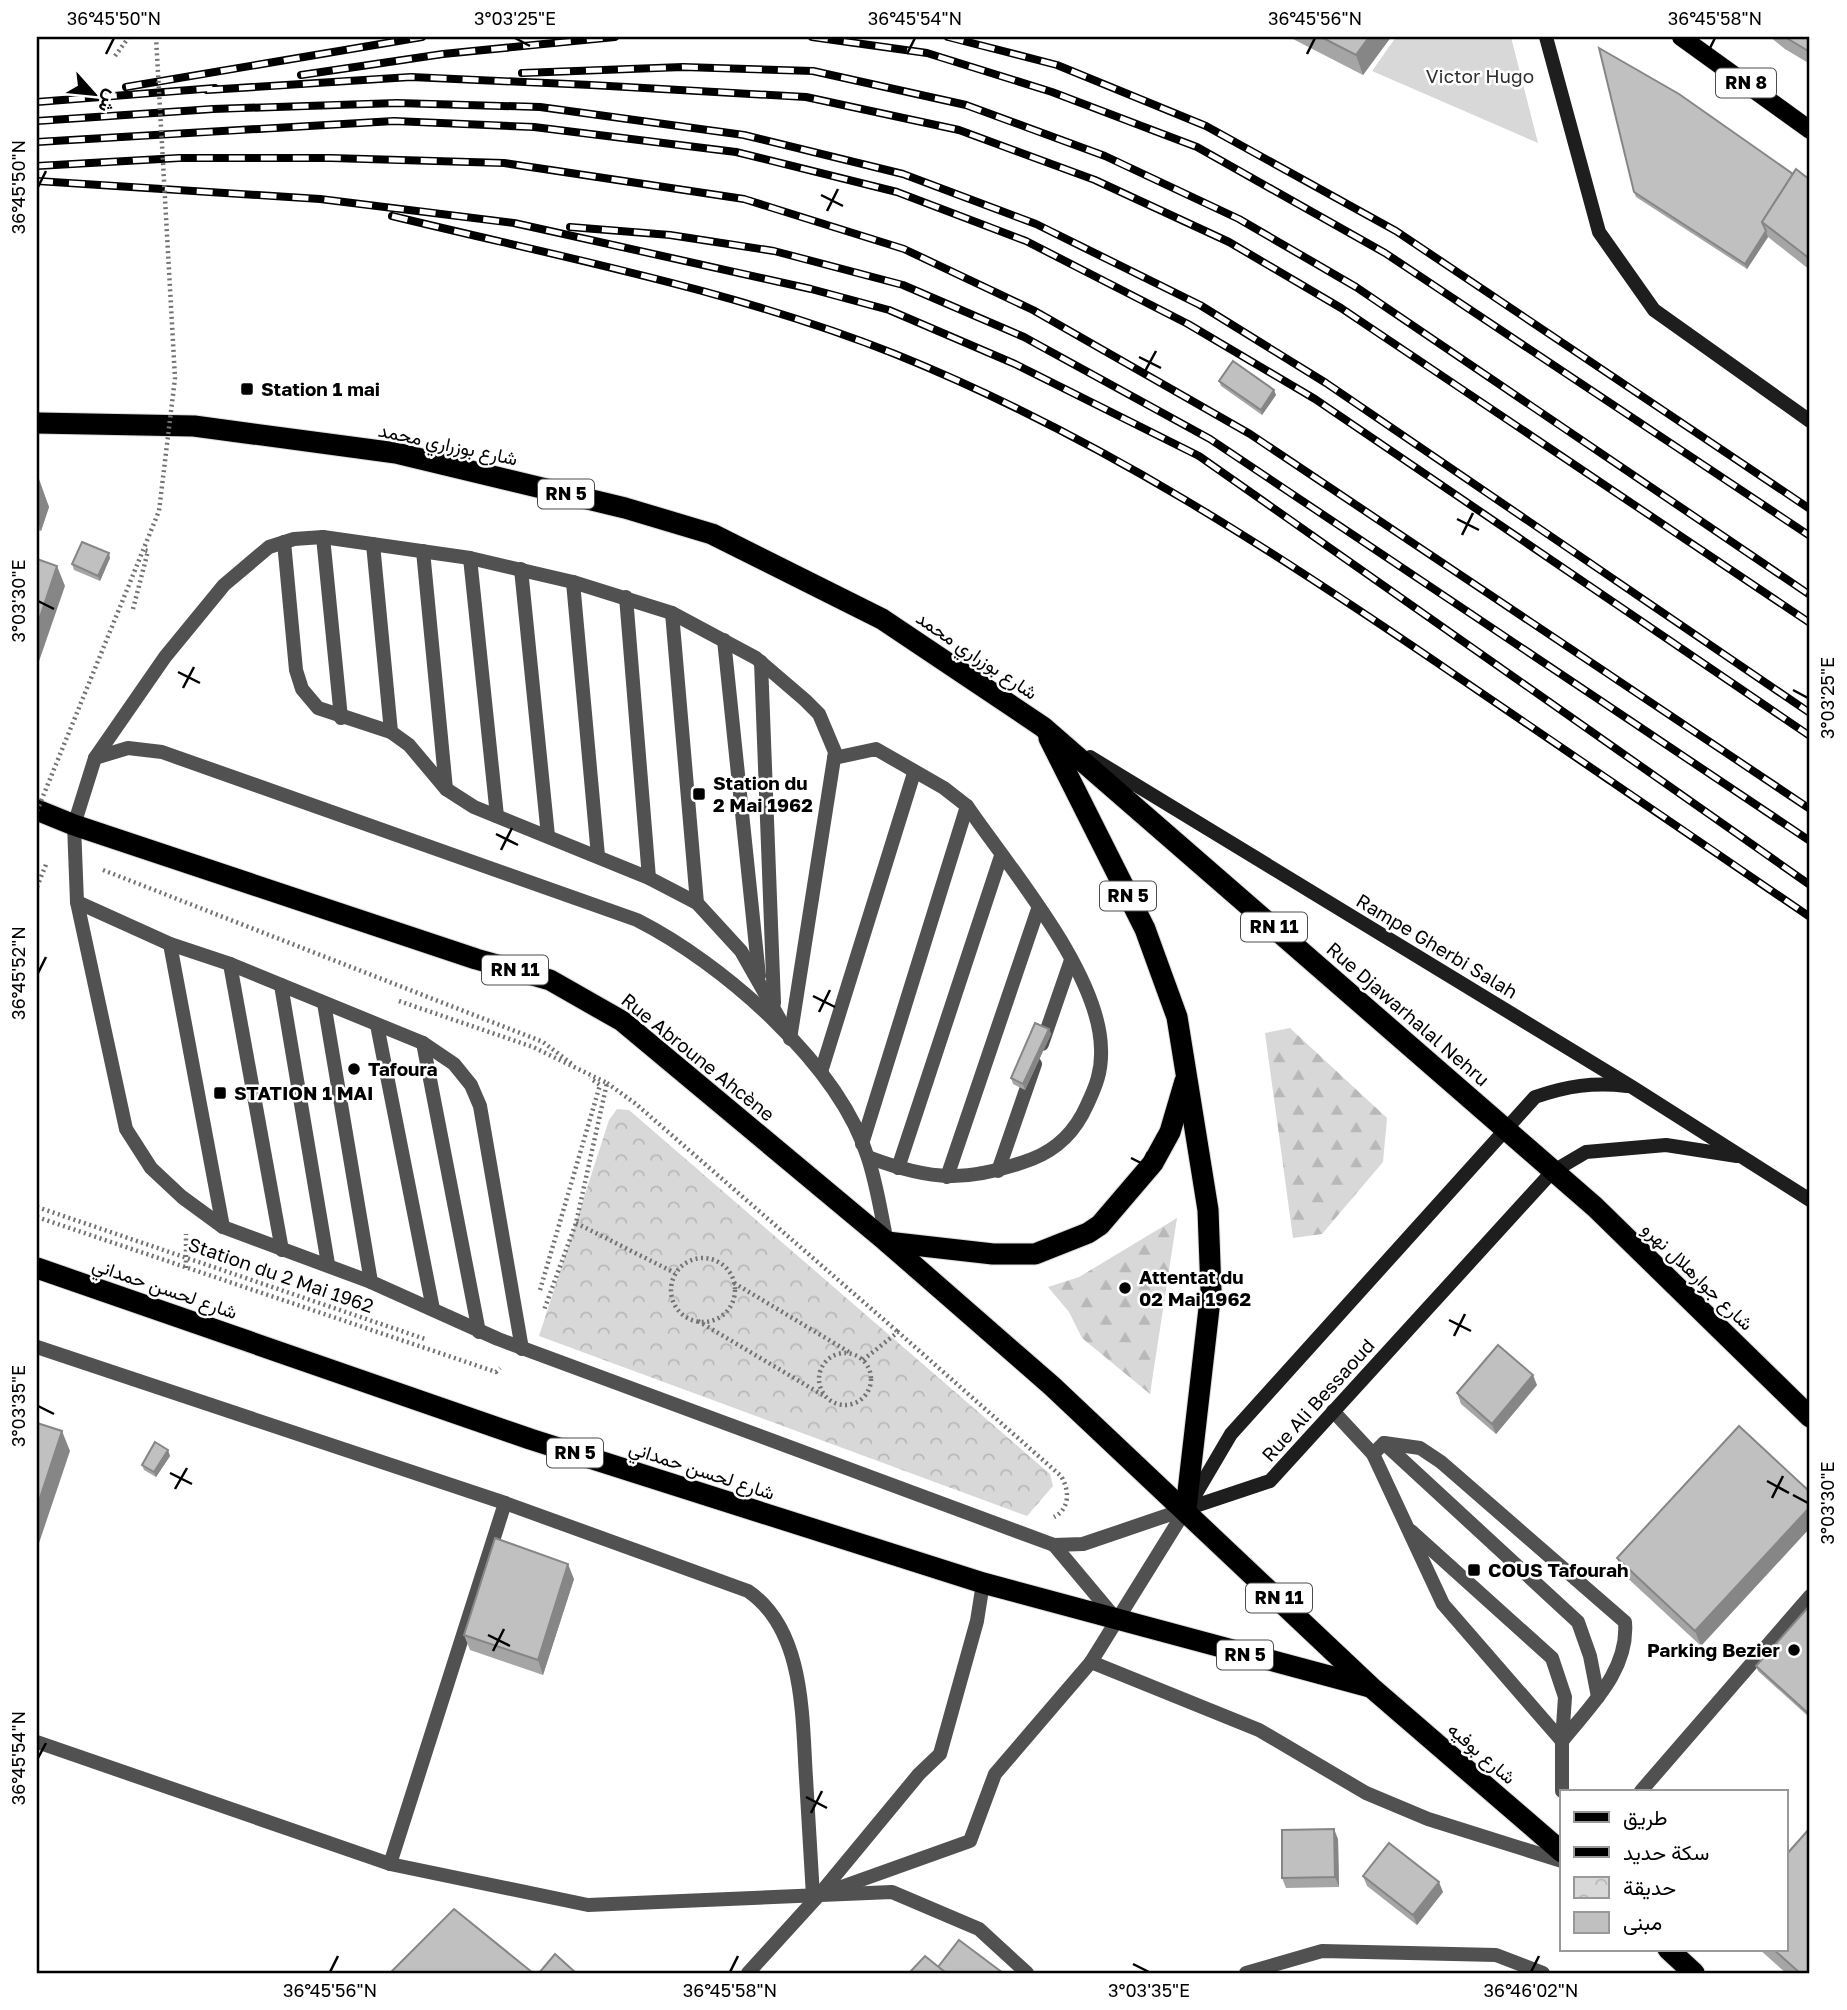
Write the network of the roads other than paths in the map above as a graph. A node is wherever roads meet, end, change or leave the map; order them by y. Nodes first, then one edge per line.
1 (1546, 37) edge
2 (1681, 37) edge
3 (1810, 130) edge
4 (1810, 421) edge
5 (37, 423) edge
6 (323, 537) junction
7 (284, 542) junction
8 (373, 544) junction
9 (423, 551) junction
10 (470, 558) junction
11 (521, 569) junction
12 (573, 582) junction
13 (626, 597) junction
14 (672, 613) junction
15 (724, 640) junction
16 (761, 662) junction
17 (341, 718) junction
18 (1043, 727) junction
19 (391, 732) junction
20 (95, 758) junction
21 (834, 758) junction
22 (914, 773) junction
23 (446, 789) junction
24 (967, 806) junction
25 (37, 810) edge
26 (497, 816) junction
27 (74, 825) junction
28 (548, 836) junction
29 (598, 856) junction
30 (1000, 856) junction
31 (649, 878) junction
32 (77, 902) junction
33 (697, 903) junction
34 (1038, 909) junction
35 (170, 944) junction
36 (1071, 960) junction
37 (230, 964) junction
38 (760, 980) junction
39 (281, 985) junction
40 (324, 1003) junction
41 (774, 1008) junction
42 (377, 1025) junction
43 (790, 1039) junction
44 (423, 1043) junction
45 (821, 1072) junction
46 (1186, 1075) junction
47 (1633, 1087) junction
48 (1504, 1128) junction
49 (865, 1150) junction
50 (1746, 1157) junction
51 (898, 1168) junction
52 (998, 1171) junction
53 (1552, 1172) junction
54 (947, 1177) junction
55 (1810, 1200) edge
56 (223, 1227) junction
57 (887, 1242) junction
58 (282, 1250) junction
59 (328, 1264) junction
60 (37, 1268) edge
61 (371, 1282) junction
62 (433, 1309) junction
63 (479, 1332) junction
64 (37, 1347) edge
65 (522, 1349) junction
66 (1333, 1411) junction
67 (1810, 1417) edge
68 (1384, 1443) junction
69 (1373, 1454) junction
70 (505, 1503) junction
71 (1186, 1509) junction
72 (1406, 1526) junction
73 (1054, 1545) junction
74 (983, 1583) junction
75 (1810, 1596) edge
76 (1118, 1622) junction
77 (1796, 1629) edge
78 (1775, 1635) junction
79 (1091, 1662) junction
80 (1372, 1688) junction
81 (1598, 1697) junction
82 (1562, 1741) junction
83 (37, 1742) edge
84 (1562, 1790) edge
85 (1642, 1790) edge
86 (1560, 1850) edge
87 (1560, 1860) edge
88 (390, 1864) junction
89 (816, 1896) junction
90 (1670, 1951) edge
91 (748, 1973) edge
92 (1027, 1973) edge
93 (1246, 1973) edge
94 (1543, 1973) edge
95 (1695, 1973) edge

1 - 4 main road
2 - 3 main road, RN 8
5 - 18 highway, شارع بوزراري محمد / RN 5
6 - 7 lane
6 - 8 lane
6 - 17 lane
7 - 17 lane
7 - 20 lane
8 - 9 lane
8 - 19 lane
9 - 10 lane
9 - 23 lane
10 - 11 lane
10 - 26 lane
11 - 12 lane
11 - 28 lane
12 - 13 lane
12 - 29 lane
13 - 14 lane
13 - 31 lane
14 - 15 lane
14 - 33 lane
15 - 16 lane
15 - 38 lane
16 - 21 lane
16 - 41 lane
17 - 19 lane
18 - 46 highway, RN 5
18 - 47 main road, Rampe Gherbi Salah
18 - 48 highway, Rue Djawarhalal Nehru / RN 11
19 - 23 lane
20 - 27 lane
20 - 43 lane
21 - 22 lane
21 - 43 lane
22 - 24 lane
22 - 45 lane
23 - 26 lane
24 - 30 lane
24 - 49 lane
25 - 27 highway, RN 11
26 - 28 lane
27 - 32 lane
27 - 57 highway, Rue Abroune Ahcène / RN 11
28 - 29 lane
29 - 31 lane
30 - 34 lane
30 - 51 lane
31 - 33 lane
32 - 35 lane
32 - 56 lane
33 - 38 lane
34 - 36 lane
34 - 54 lane
35 - 37 lane
35 - 56 lane
36 - 52 lane
36 - 52 lane
37 - 39 lane
37 - 58 lane
38 - 41 lane
39 - 40 lane
39 - 59 lane
40 - 42 lane
40 - 61 lane
41 - 43 lane
42 - 44 lane
42 - 62 lane
43 - 45 lane
44 - 63 lane
44 - 65 lane
45 - 49 lane
46 - 57 highway
46 - 71 highway, RN 5
47 - 48 main road
47 - 50 main road, Rampe Gherbi Salah
48 - 53 highway, Rue Djawarhalal Nehru / RN 11
48 - 71 main road
49 - 51 lane
49 - 57 lane
50 - 53 main road, Rue Ali Bessaoud
50 - 55 main road, Rampe Gherbi Salah
51 - 54 lane
52 - 54 lane
53 - 66 main road, Rue Ali Bessaoud
53 - 67 highway, شارع جوارهلال نهرو / RN 11
56 - 58 lane
57 - 71 highway, Rue Abroune Ahcène / RN 11
58 - 59 lane
59 - 61 lane
60 - 74 highway, شارع لحسن حمداني / RN 5
61 - 62 lane
62 - 63 lane
63 - 65 lane
64 - 70 lane
65 - 73 lane
66 - 69 lane
66 - 71 main road, Rue Ali Bessaoud
68 - 69 lane
68 - 81 lane
68 - 81 lane
69 - 72 lane
70 - 88 lane
70 - 89 lane
71 - 73 lane
71 - 76 lane
71 - 80 highway, RN 11
72 - 82 lane
72 - 82 lane
73 - 76 lane
74 - 76 highway, شارع لحسن حمداني / RN 5
74 - 89 lane
75 - 78 lane
76 - 79 lane
76 - 80 highway, RN 5
77 - 78 lane
78 - 85 lane
79 - 87 lane
79 - 89 lane
80 - 86 highway, شارع بوفيه / RN 11
81 - 82 lane
82 - 84 lane
83 - 88 lane
88 - 89 lane
89 - 91 lane
89 - 92 lane
90 - 95 highway
93 - 94 lane

